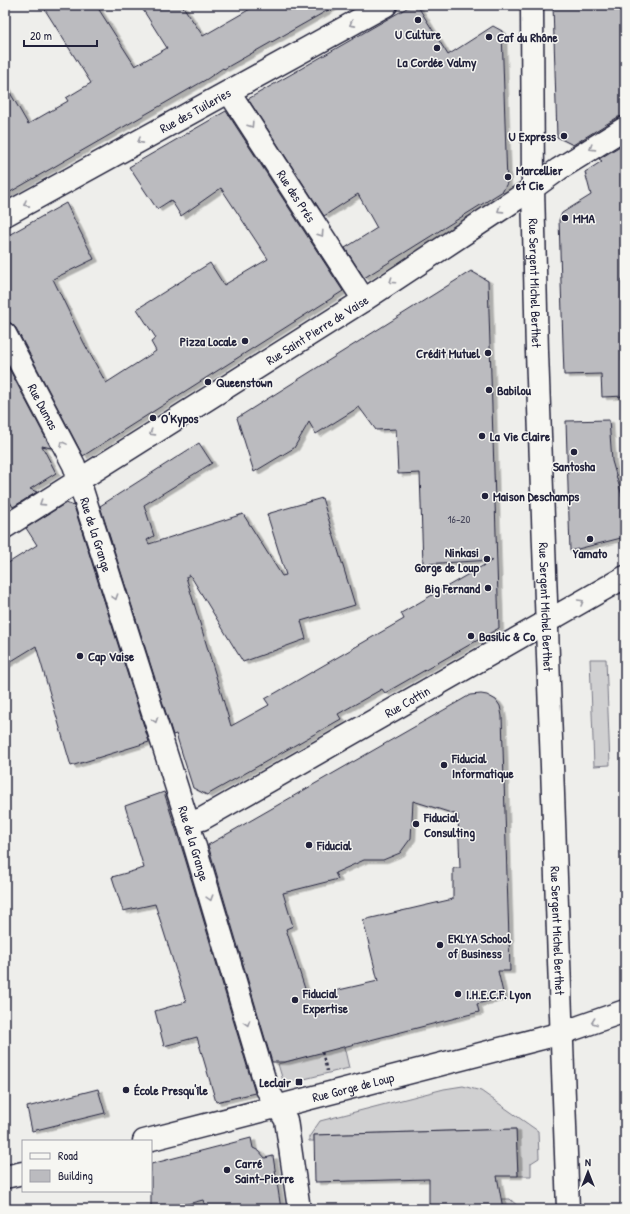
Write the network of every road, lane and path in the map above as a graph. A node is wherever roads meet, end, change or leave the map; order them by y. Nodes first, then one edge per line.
1 (386, 5) edge
2 (532, 5) edge
3 (229, 92) junction
4 (625, 128) edge
5 (533, 188) junction
6 (5, 215) edge
7 (364, 300) junction
8 (5, 334) edge
9 (78, 479) junction
10 (5, 526) edge
11 (625, 577) edge
12 (548, 621) junction
13 (188, 823) junction
14 (625, 1011) edge
15 (562, 1033) junction
16 (276, 1106) junction
17 (148, 1140) edge
18 (22, 1173) edge
19 (5, 1177) edge
20 (299, 1209) edge
21 (568, 1209) edge

1 -> 3 street, Rue des Tuileries
2 - 5 street, Rue Sergent Michel Berthet
3 -> 6 street, Rue des Tuileries
3 -> 7 street, Rue des Prés
4 -> 5 street, Rue Saint Pierre de Vaise
5 -> 7 street, Rue Saint Pierre de Vaise
5 - 12 street, Rue Sergent Michel Berthet
7 -> 9 street, Rue Saint Pierre de Vaise
9 -> 8 street, Rue Dumas
9 -> 10 street, Rue Saint Pierre de Vaise
9 -> 13 street, Rue de la Grange
12 -> 11 street, Rue Cottin
12 - 13 street, Rue Cottin
12 - 15 street, Rue Sergent Michel Berthet
13 -> 16 street, Rue de la Grange
14 -> 15 street, Rue Gorge de Loup
15 - 16 street, Rue Gorge de Loup
15 - 21 street, Rue Sergent Michel Berthet
16 - 17 street, Rue Gorge de Loup
16 - 20 street, Rue de la Grange
18 - 19 street

